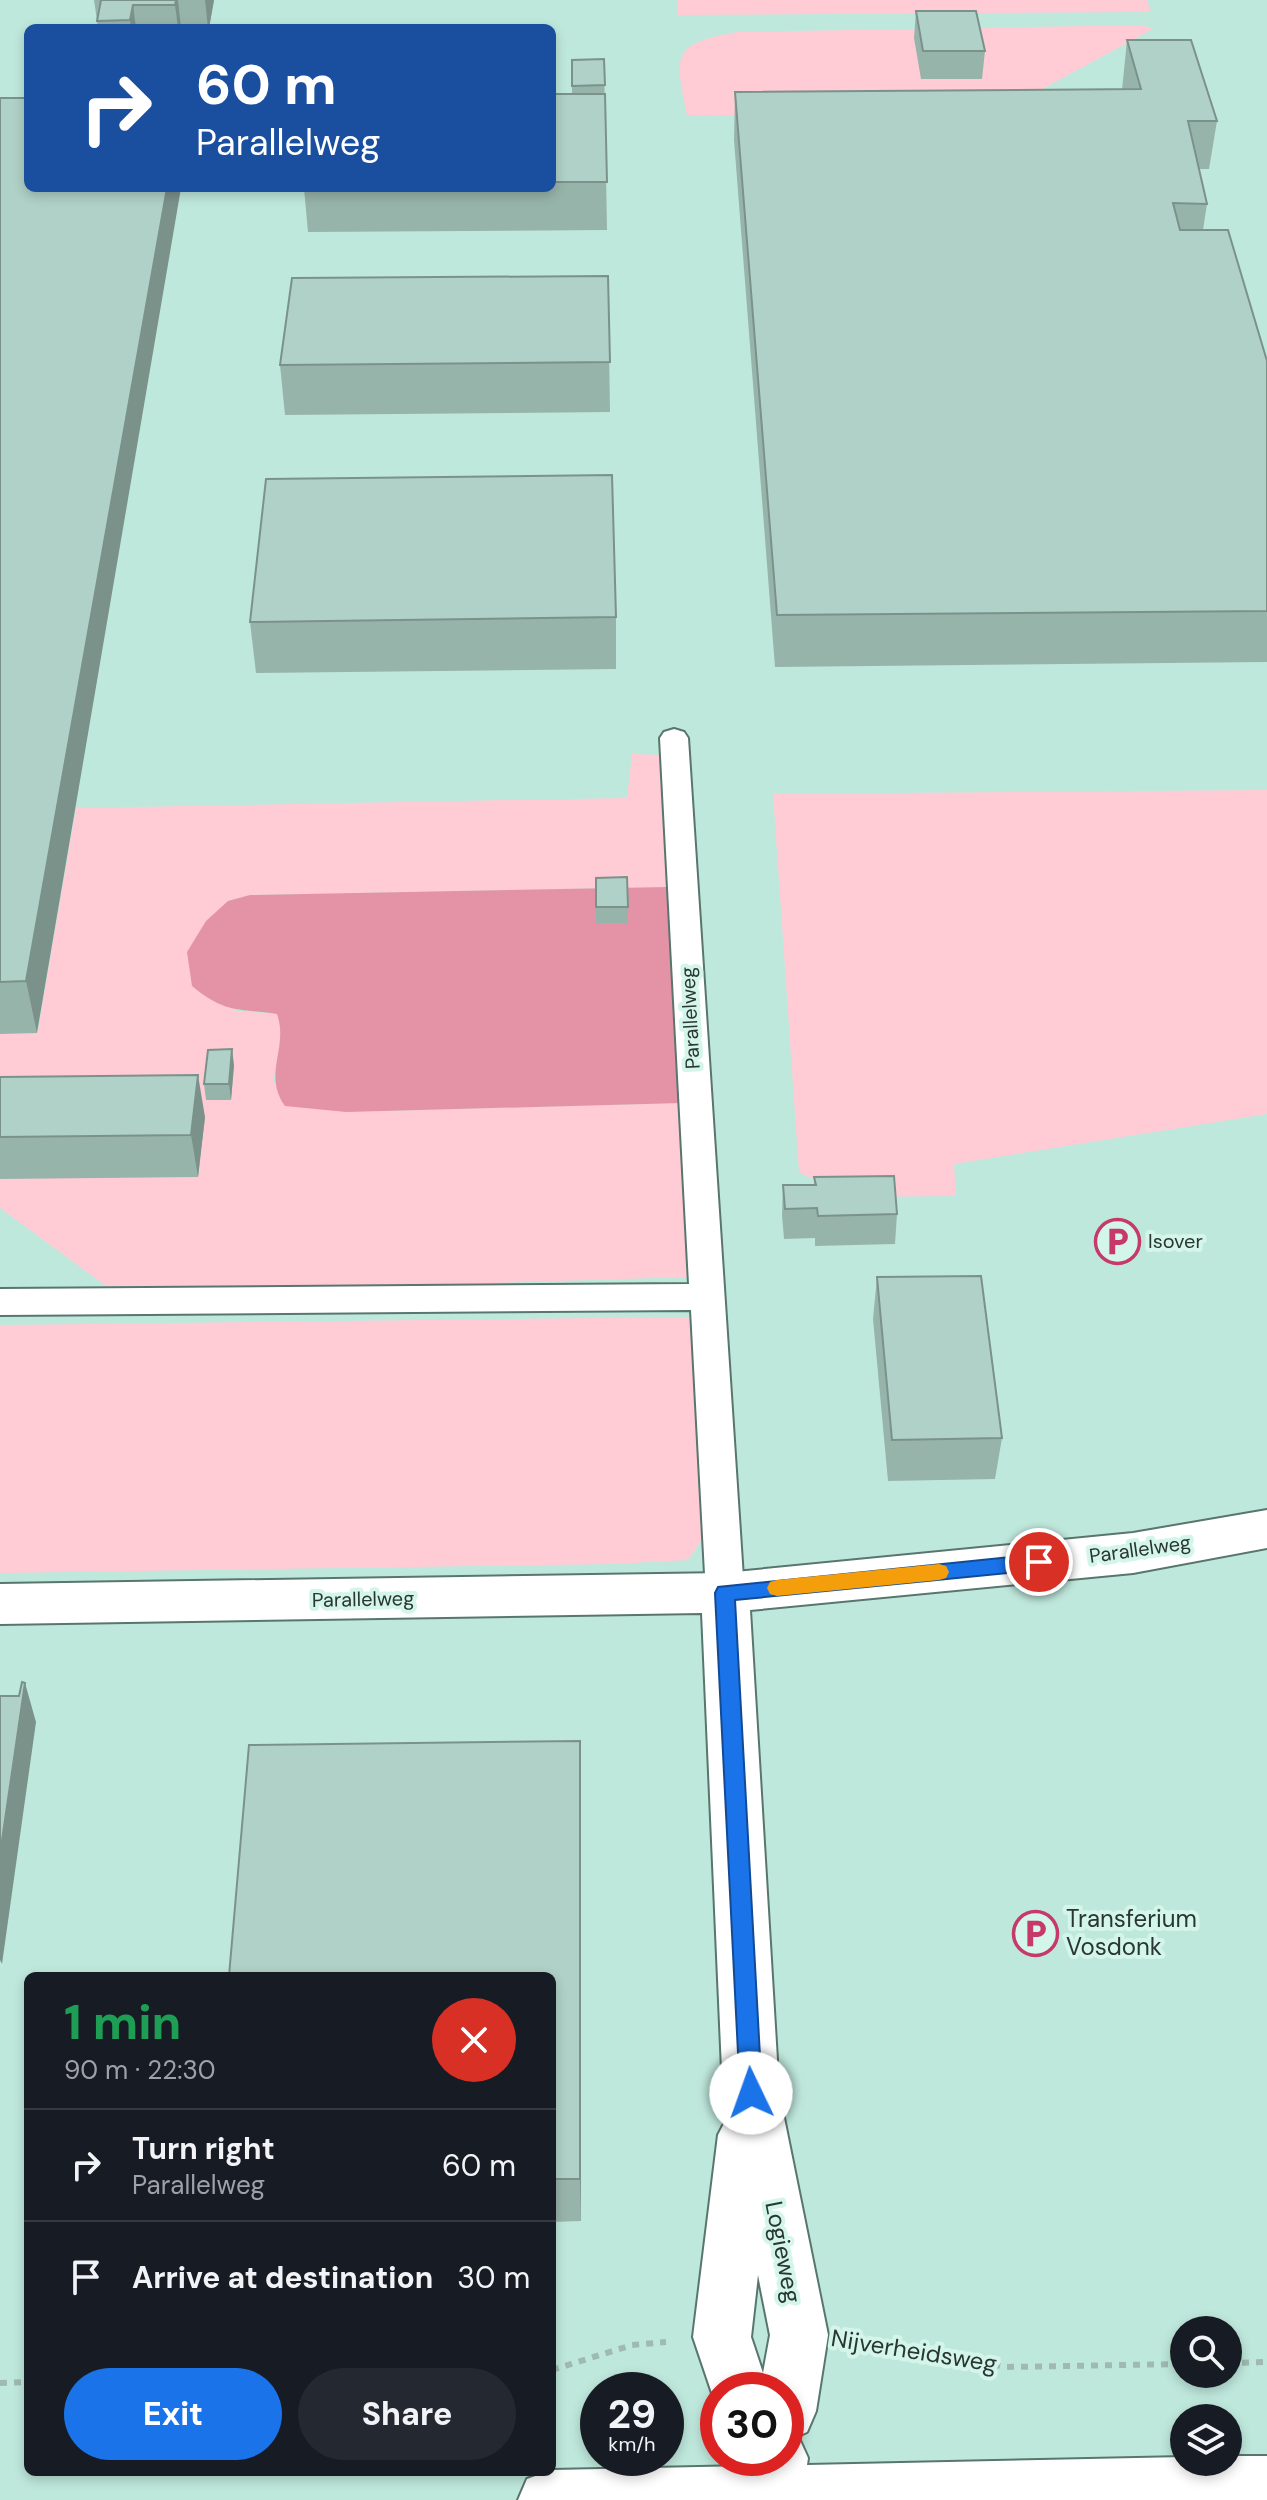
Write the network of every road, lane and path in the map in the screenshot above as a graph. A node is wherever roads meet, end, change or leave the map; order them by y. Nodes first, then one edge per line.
1 (674, 738) dead end
2 (707, 1297) junction
3 (0, 1302) edge
4 (1267, 1529) edge
5 (725, 1593) junction
6 (0, 1604) edge
7 (751, 2093) junction
8 (799, 2335) junction
9 (722, 2337) junction
10 (1267, 2362) edge
11 (1242, 2363) edge
12 (1170, 2364) edge
13 (556, 2369) edge
14 (733, 2372) edge
15 (793, 2372) edge
16 (24, 2382) edge
17 (0, 2383) edge
18 (770, 2478) edge
19 (1267, 2486) edge
20 (548, 2500) edge

1 - 2 lane, Parallelweg
2 - 3 lane
2 - 5 lane, Parallelweg
4 - 5 street, Parallelweg
5 - 6 street, Parallelweg
5 - 7 street, Logieweg
7 - 8 street, Logieweg
7 - 9 street, Logieweg
8 - 12 path, Nijverheidsweg
8 - 15 street, Logieweg
9 - 13 path
9 - 14 street, Logieweg
10 - 11 path
16 - 17 path
18 - 19 street
18 - 20 street

